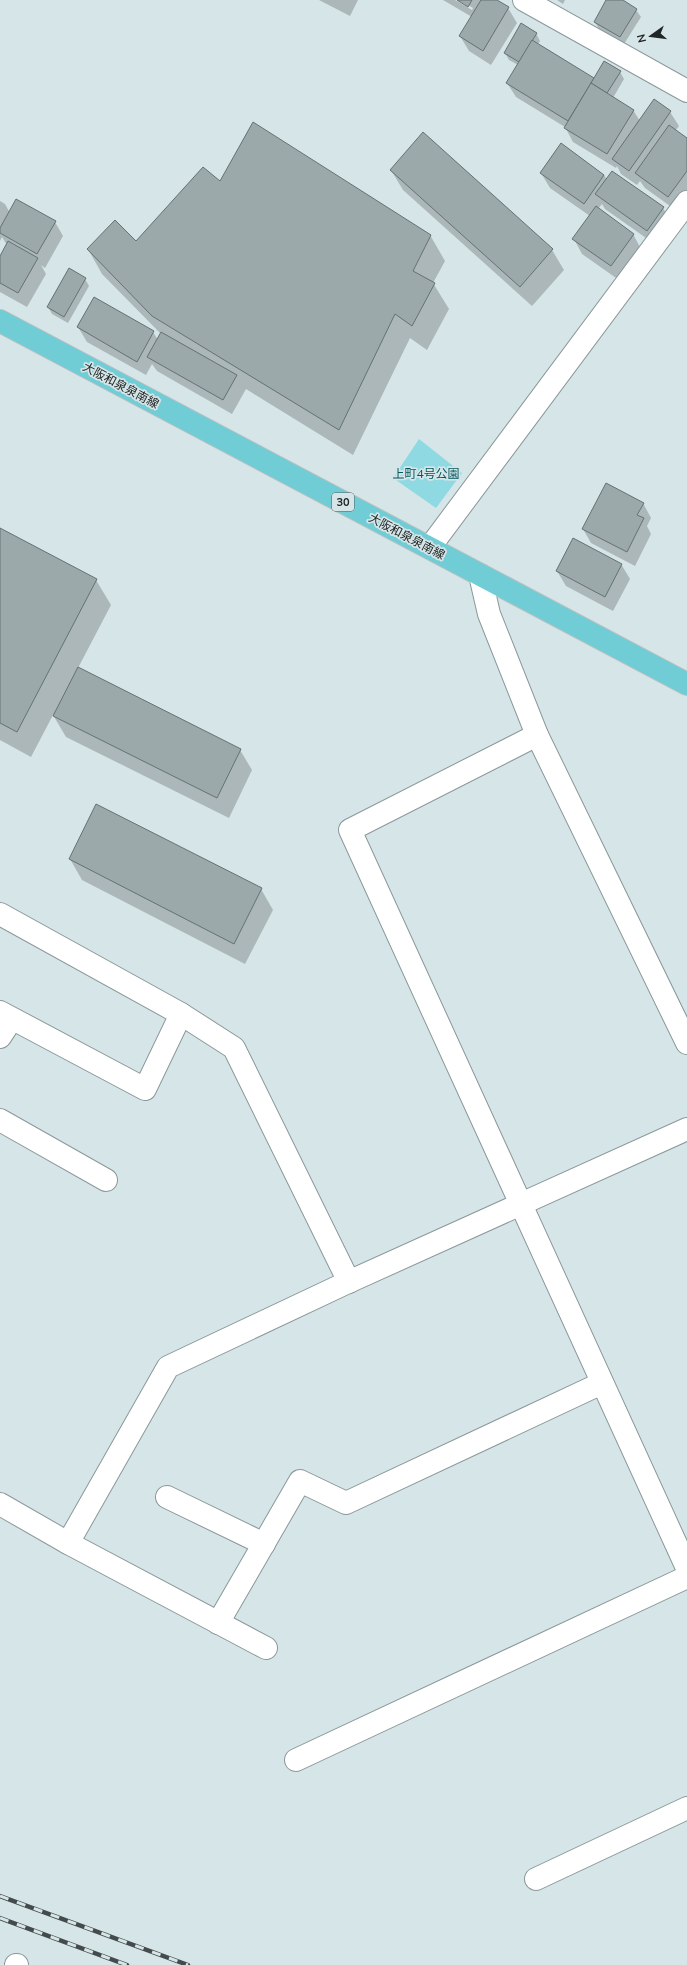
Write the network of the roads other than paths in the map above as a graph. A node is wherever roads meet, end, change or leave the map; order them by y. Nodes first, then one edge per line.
1 (524, 0) edge
2 (687, 91) edge
3 (687, 202) edge
4 (0, 321) edge
5 (430, 547) junction
6 (480, 575) junction
7 (687, 684) edge
8 (537, 734) junction
9 (0, 914) edge
10 (181, 1014) junction
11 (4, 1023) edge
12 (687, 1043) edge
13 (0, 1120) edge
14 (687, 1129) edge
15 (106, 1180) dead end
16 (521, 1206) junction
17 (349, 1282) junction
18 (602, 1382) junction
19 (167, 1497) dead end
20 (0, 1504) edge
21 (68, 1543) junction
22 (264, 1544) junction
23 (687, 1568) edge
24 (687, 1577) edge
25 (218, 1623) junction
26 (266, 1648) dead end
27 (296, 1760) dead end
28 (687, 1808) edge
29 (536, 1879) dead end

1 - 2 street
3 - 5 street
4 - 5 main road, 大阪和泉泉南線 / 30
5 - 6 main road, 大阪和泉泉南線 / 30
6 - 7 main road, 大阪和泉泉南線 / 30
6 - 8 street
8 - 12 street
8 - 16 street
9 - 10 street
10 - 11 street
10 - 17 street
13 - 15 street
14 - 16 street
16 - 17 street
16 - 18 street
17 - 21 street
18 - 22 street
18 - 23 street
19 - 22 street
20 - 21 street
21 - 25 street
22 - 25 street
24 - 27 street
25 - 26 street
28 - 29 street

